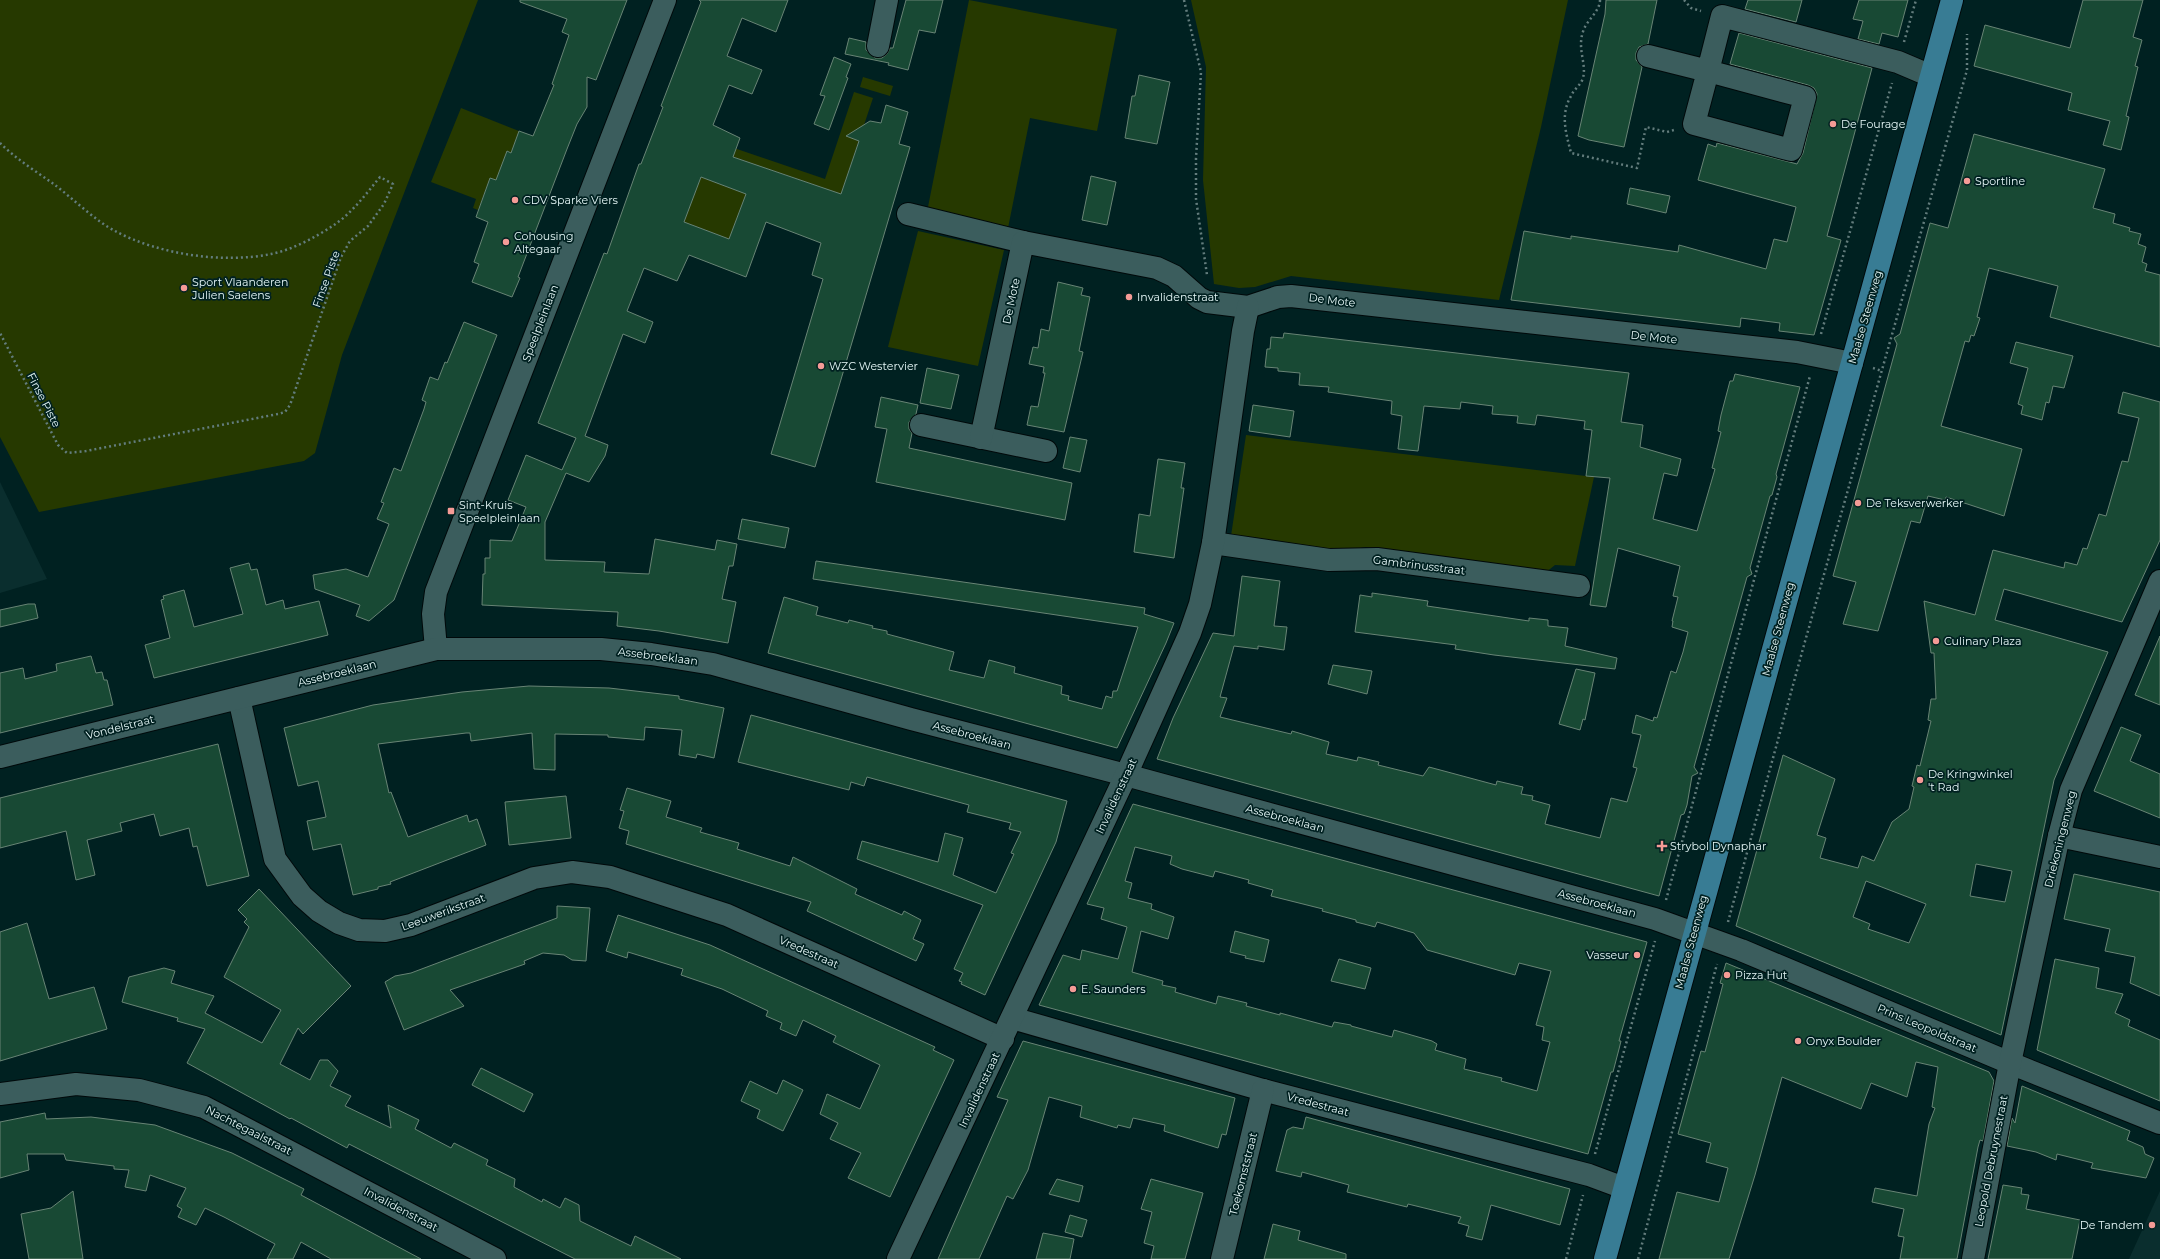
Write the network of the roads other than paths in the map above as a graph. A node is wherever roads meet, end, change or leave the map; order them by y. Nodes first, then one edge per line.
1 (666, 0) edge
2 (887, 0) edge
3 (1952, 0) edge
4 (878, 46) dead end
5 (1648, 56) dead end
6 (1708, 71) junction
7 (1931, 76) junction
8 (908, 214) dead end
9 (1024, 242) junction
10 (1248, 307) junction
11 (1852, 363) junction
12 (922, 425) dead end
13 (981, 438) junction
14 (1046, 451) dead end
15 (1213, 542) junction
16 (2160, 580) edge
17 (1579, 586) dead end
18 (2152, 624) edge
19 (436, 649) junction
20 (239, 698) junction
21 (0, 757) edge
22 (1126, 775) junction
23 (2059, 836) junction
24 (2160, 857) edge
25 (610, 877) joint
26 (1694, 932) junction
27 (1012, 1018) junction
28 (1003, 1039) junction
29 (2010, 1063) junction
30 (1263, 1090) junction
31 (0, 1094) edge
32 (2160, 1124) edge
33 (307, 1159) joint
34 (1624, 1188) junction
35 (495, 1259) edge
36 (898, 1259) edge
37 (1222, 1259) edge
38 (1605, 1259) edge
39 (1972, 1259) edge

1 - 19 street, Speelpleinlaan
2 - 4 street
3 - 7 main road, Maalse Steenweg
5 - 6 street
6 - 6 street
6 - 7 street
7 - 11 main road, Maalse Steenweg
8 - 9 street
9 - 10 street, De Mote
9 - 13 street, De Mote
10 - 11 street, De Mote
10 - 15 street, Invalidenstraat
11 - 26 main road, Maalse Steenweg
12 - 13 street
13 - 14 street
15 - 17 street, Gambrinusstraat
15 - 22 street, Invalidenstraat
16 - 18 street, Driekoningenweg
18 - 23 street, Driekoningenweg
19 - 20 street, Assebroeklaan
19 - 22 street, Assebroeklaan
20 - 21 street, Vondelstraat
20 - 25 street, Leeuwerikstraat
22 - 26 street, Assebroeklaan
22 - 27 street, Invalidenstraat
23 - 24 street
23 - 29 street, Driekoningenweg
25 - 28 street, Vredestraat
26 - 29 street, Prins Leopoldstraat
26 - 34 main road, Maalse Steenweg
27 - 28 street, Invalidenstraat
27 - 30 street, Vredestraat
28 - 36 street, Invalidenstraat
29 - 32 street, Prins Leopoldstraat
29 - 39 street, Leopold Debruynestraat
30 - 34 street, Vredestraat
30 - 37 street, Toekomststraat
31 - 33 street, Nachtegaalstraat
33 - 35 street, Invalidenstraat
34 - 38 main road, Maalse Steenweg

